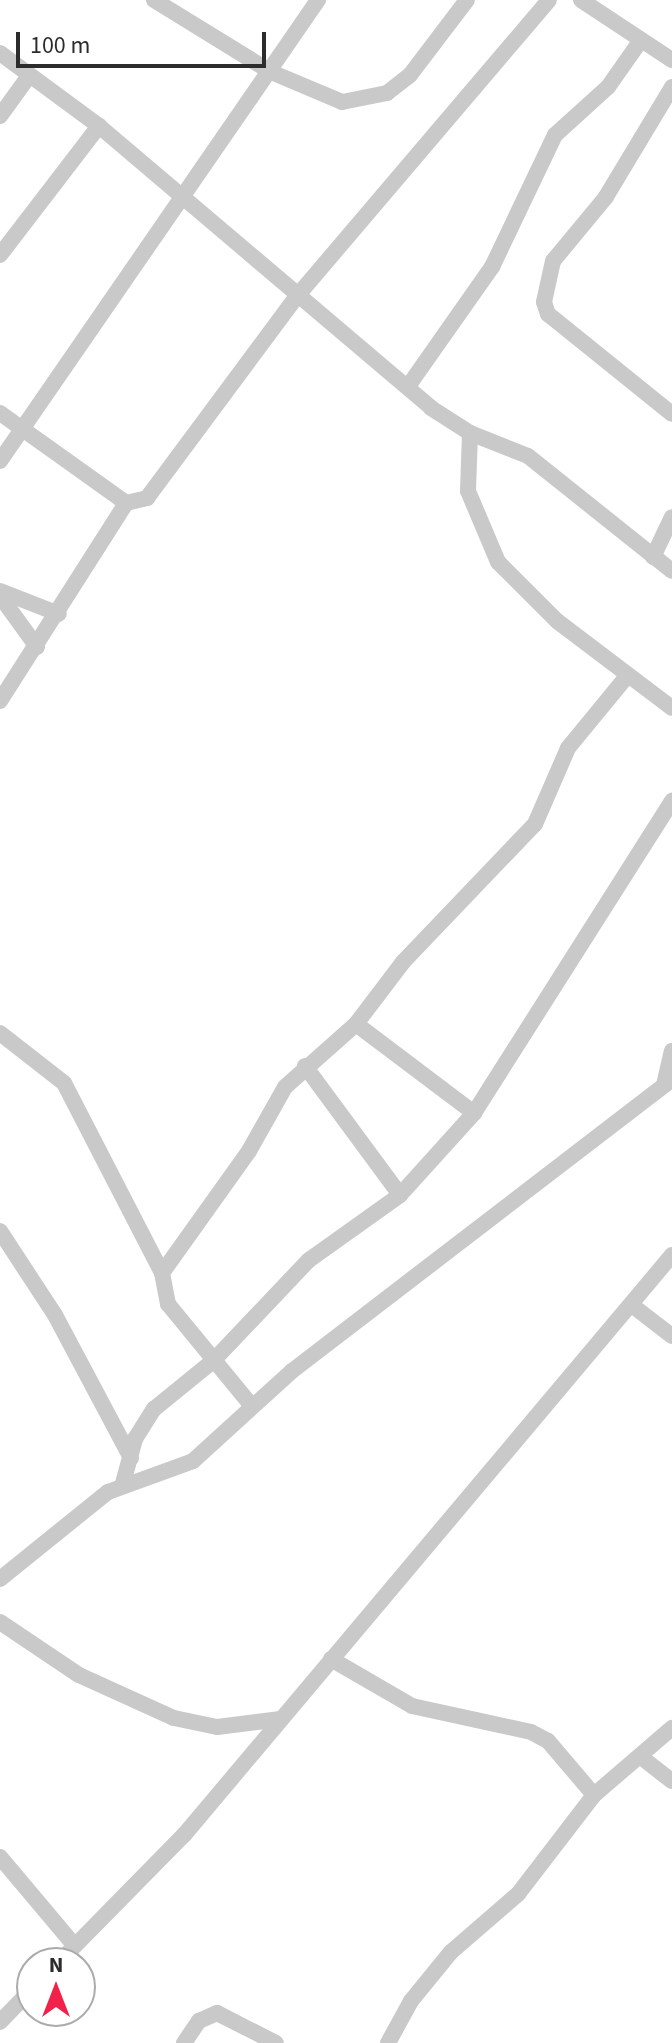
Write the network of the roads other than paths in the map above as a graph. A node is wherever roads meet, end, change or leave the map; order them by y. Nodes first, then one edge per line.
1 (154, 0) edge
2 (318, 0) edge
3 (467, 0) edge
4 (549, 0) edge
5 (581, 0) edge
6 (641, 40) junction
7 (0, 53) edge
8 (672, 60) edge
9 (271, 72) junction
10 (29, 76) junction
11 (672, 87) edge
12 (0, 116) edge
13 (99, 126) junction
14 (184, 197) junction
15 (0, 255) edge
16 (298, 295) junction
17 (409, 385) junction
18 (0, 413) edge
19 (672, 414) edge
20 (27, 428) junction
21 (470, 433) junction
22 (0, 461) edge
23 (126, 503) junction
24 (672, 517) edge
25 (653, 557) junction
26 (672, 571) edge
27 (0, 594) edge
28 (59, 614) junction
29 (37, 647) junction
30 (628, 675) junction
31 (0, 701) edge
32 (672, 708) edge
33 (672, 801) edge
34 (356, 1024) junction
35 (0, 1033) edge
36 (672, 1051) edge
37 (305, 1066) junction
38 (668, 1082) edge
39 (474, 1113) junction
40 (400, 1195) junction
41 (0, 1231) edge
42 (672, 1255) edge
43 (162, 1273) junction
44 (633, 1306) junction
45 (672, 1336) edge
46 (213, 1361) junction
47 (251, 1405) junction
48 (131, 1458) junction
49 (123, 1483) junction
50 (0, 1579) edge
51 (0, 1622) edge
52 (331, 1659) junction
53 (280, 1719) junction
54 (672, 1728) edge
55 (641, 1757) junction
56 (672, 1781) edge
57 (594, 1795) junction
58 (0, 1857) edge
59 (75, 1946) joint
60 (16, 2006) edge
61 (0, 2022) edge
62 (184, 2043) edge
63 (276, 2043) edge
64 (388, 2043) edge

1 - 9 street
2 - 9 street
3 - 9 street
4 - 16 street
5 - 6 street
6 - 8 street
6 - 17 street
7 - 10 street
9 - 14 street
10 - 12 street
10 - 13 street
11 - 19 street
13 - 14 street
13 - 15 street
14 - 16 street
14 - 20 street
16 - 17 street
16 - 23 street
17 - 21 street
18 - 20 street
20 - 22 street
20 - 23 street
21 - 25 street
21 - 30 street
23 - 28 street
24 - 25 street
25 - 26 street
27 - 28 street
27 - 29 street
28 - 29 street
29 - 31 street
30 - 32 street
30 - 34 street
33 - 39 street
34 - 37 street
34 - 39 street
35 - 43 street
36 - 38 street
37 - 40 street
37 - 43 street
38 - 47 street
39 - 40 street
40 - 46 street
41 - 48 street
42 - 44 street
43 - 46 street
44 - 45 street
44 - 52 street
46 - 47 street
46 - 48 street
47 - 49 street
48 - 49 street
49 - 50 street
51 - 53 street
52 - 53 street
52 - 57 street
53 - 59 street
54 - 55 street
55 - 56 street
55 - 57 street
57 - 64 street
58 - 59 street
60 - 61 street
62 - 63 street

